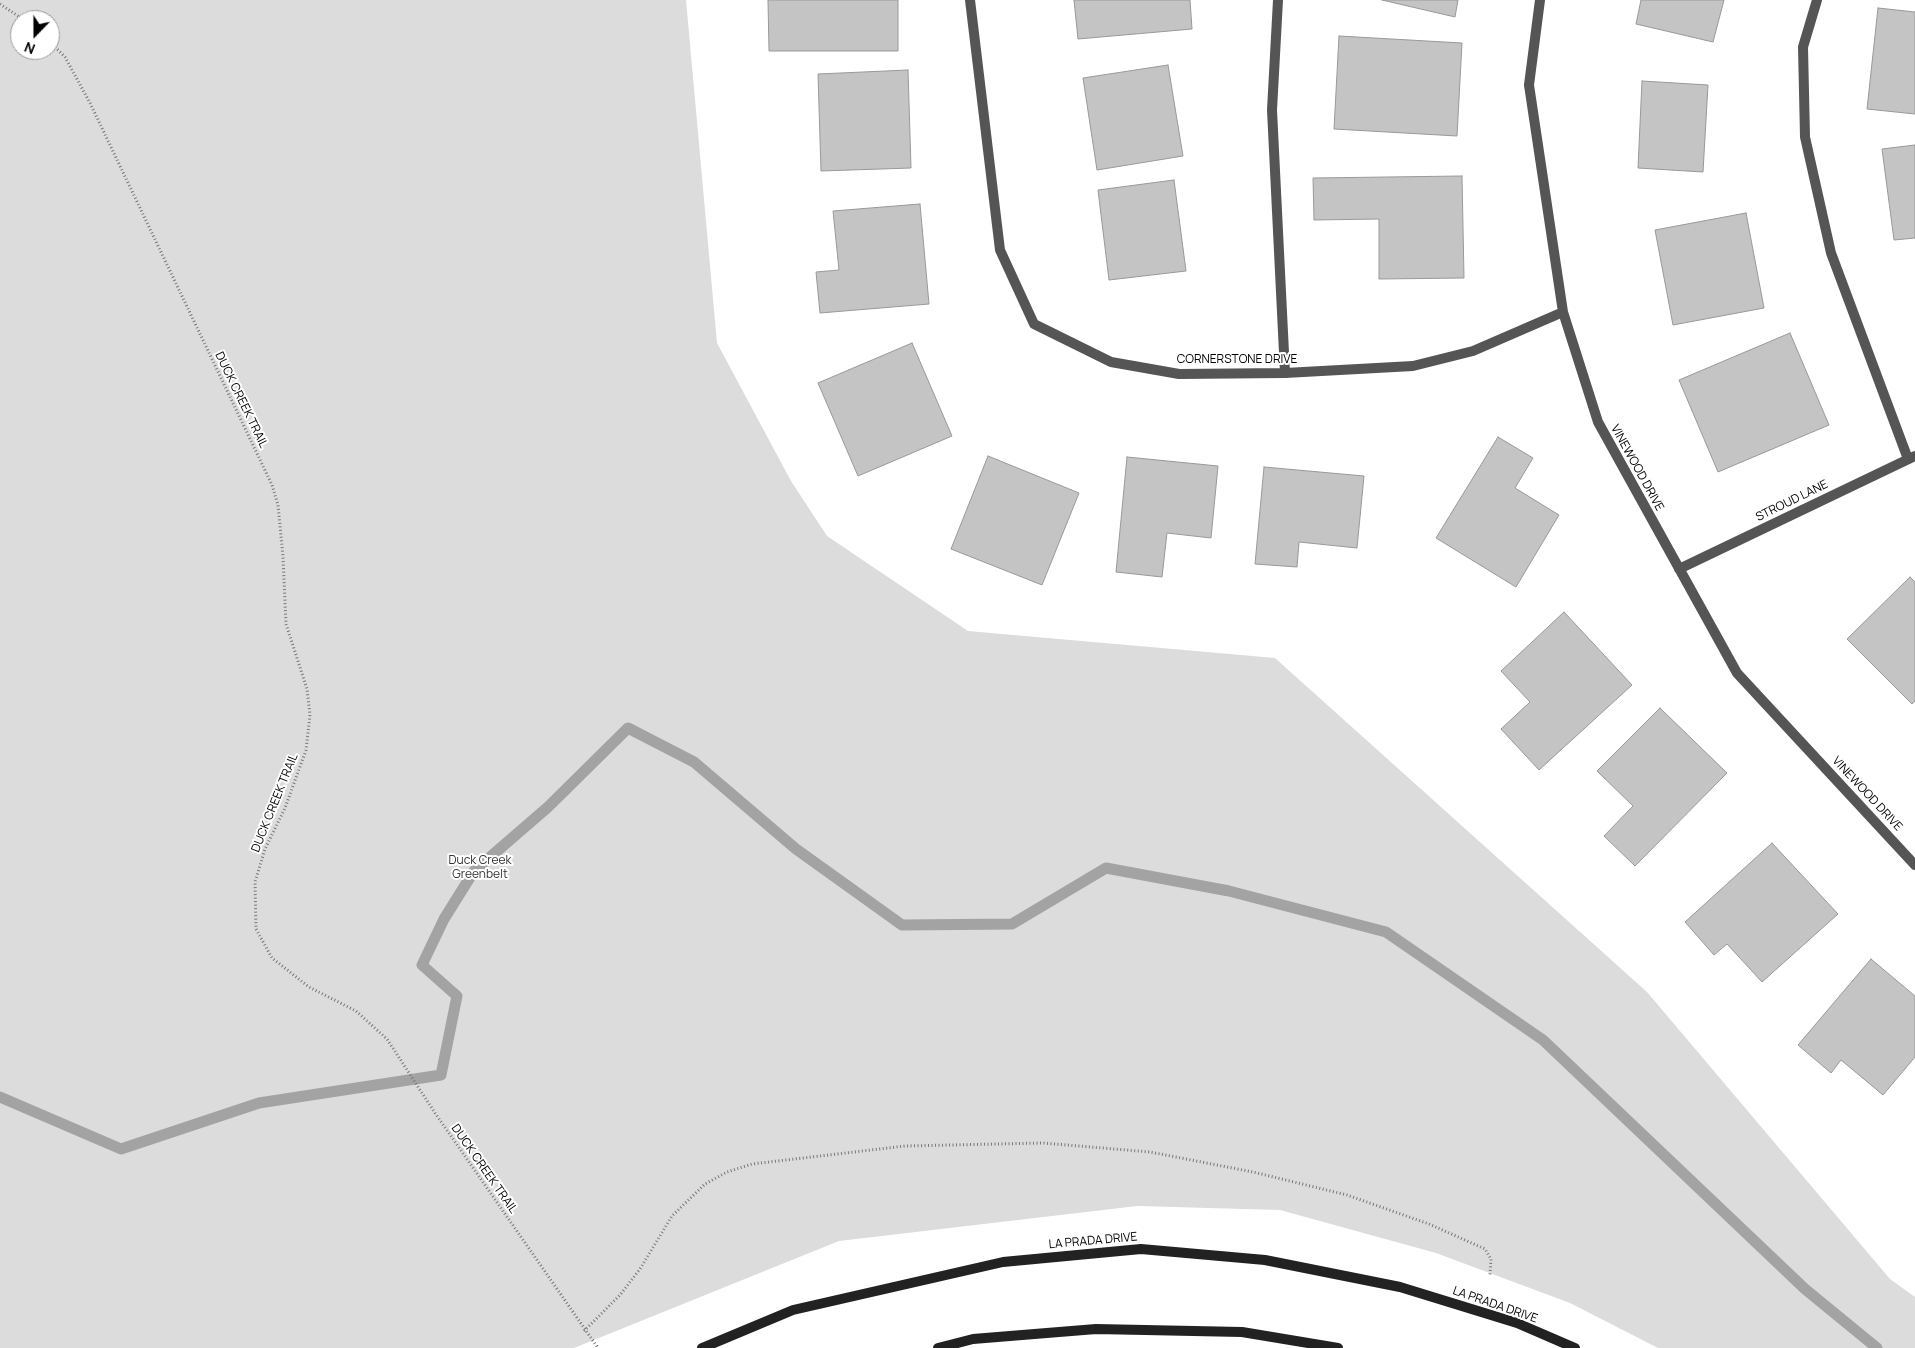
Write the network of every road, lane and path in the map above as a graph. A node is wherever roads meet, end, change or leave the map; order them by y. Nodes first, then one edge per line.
1 (970, 0) edge
2 (1278, 0) edge
3 (1540, 0) edge
4 (1817, 0) edge
5 (60, 53) edge
6 (1563, 312) junction
7 (1285, 373) junction
8 (1911, 457) edge
9 (1679, 569) junction
10 (1915, 865) edge
11 (1490, 1275) dead end
12 (584, 1331) junction
13 (598, 1348) edge
14 (702, 1348) edge
15 (938, 1348) edge
16 (1338, 1348) edge
17 (1575, 1348) edge

1 - 7 street, CORNERSTONE DRIVE
2 - 7 street
3 - 6 street, VINEWOOD DRIVE
4 - 8 street
5 - 12 path, DUCK CREEK TRAIL
6 - 7 street, CORNERSTONE DRIVE
6 - 9 street, VINEWOOD DRIVE
8 - 9 street, STROUD LANE
9 - 10 street, VINEWOOD DRIVE
11 - 12 path
12 - 13 path, DUCK CREEK TRAIL
14 - 17 main road, LA PRADA DRIVE
15 - 16 main road

